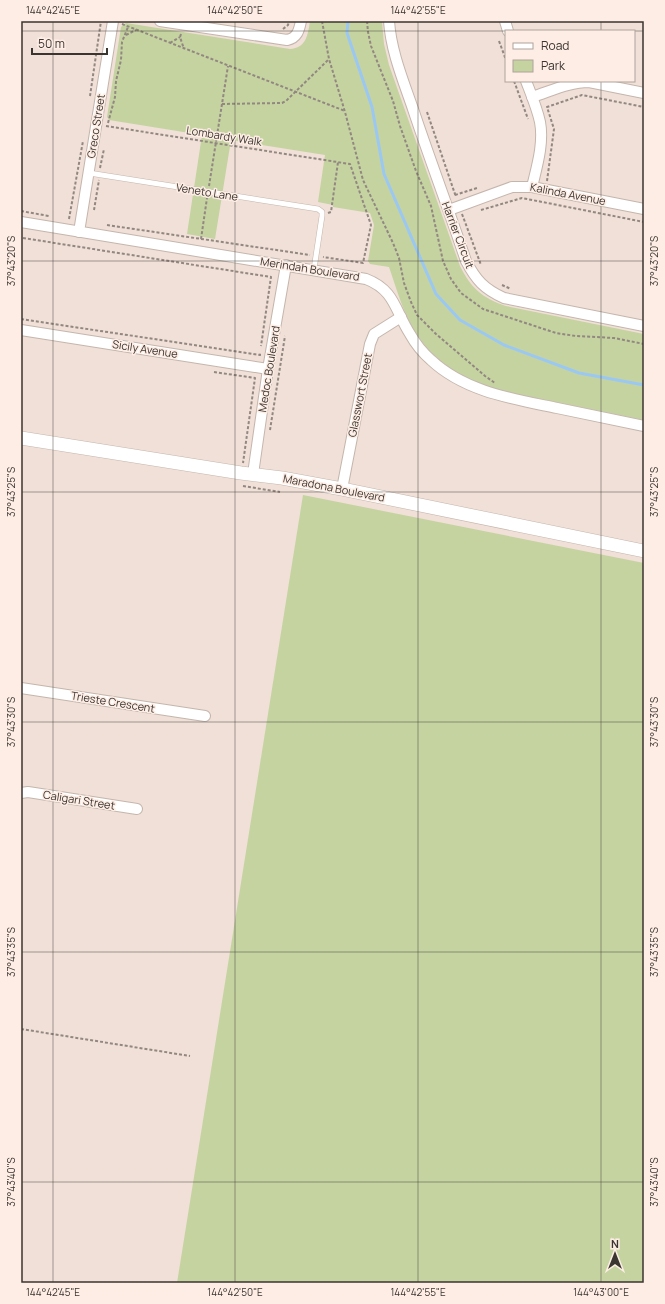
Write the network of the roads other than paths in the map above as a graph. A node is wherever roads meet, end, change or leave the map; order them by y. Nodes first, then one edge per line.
1 (160, 21) edge
2 (301, 21) edge
3 (390, 21) edge
4 (117, 23) edge
5 (195, 24) edge
6 (526, 82) edge
7 (644, 93) edge
8 (532, 97) junction
9 (88, 173) junction
10 (532, 186) junction
11 (644, 209) edge
12 (449, 210) junction
13 (21, 222) edge
14 (80, 227) junction
15 (286, 265) junction
16 (314, 269) junction
17 (401, 317) junction
18 (644, 326) edge
19 (21, 330) edge
20 (268, 369) junction
21 (644, 426) edge
22 (21, 438) edge
23 (247, 474) junction
24 (342, 489) junction
25 (644, 551) edge
26 (21, 688) edge
27 (205, 716) dead end
28 (21, 793) edge
29 (137, 809) dead end

1 - 5 street
2 - 5 street
3 - 12 street, Harrier Circuit
4 - 9 street, Greco Street
6 - 8 street
7 - 8 street
8 - 10 street
9 - 14 street, Greco Street
9 - 16 lane, Veneto Lane
10 - 11 street, Kalinda Avenue
10 - 12 street, Kalinda Avenue
12 - 18 street, Harrier Circuit
13 - 14 street, Merindah Boulevard
14 - 15 street, Merindah Boulevard
15 - 16 street, Merindah Boulevard
15 - 20 street, Medoc Boulevard
16 - 17 street, Merindah Boulevard
17 - 21 street, Merindah Boulevard
17 - 24 street, Glasswort Street
19 - 20 street, Sicily Avenue
20 - 23 street, Medoc Boulevard
22 - 23 street, Maradona Boulevard
23 - 24 street, Maradona Boulevard
24 - 25 street, Maradona Boulevard
26 - 27 street, Trieste Crescent
28 - 29 street, Caligari Street

